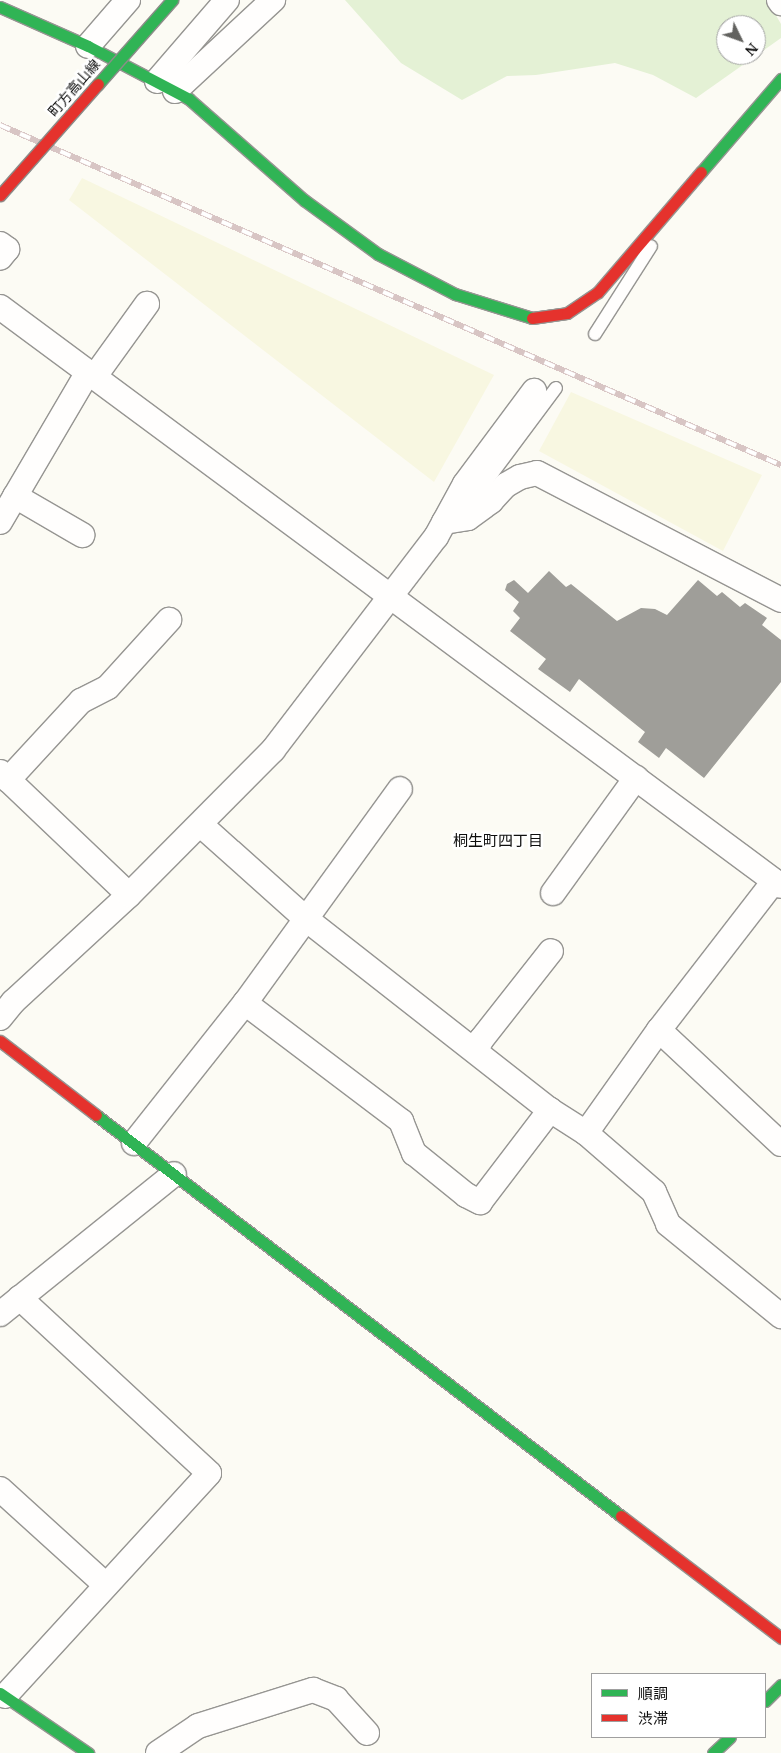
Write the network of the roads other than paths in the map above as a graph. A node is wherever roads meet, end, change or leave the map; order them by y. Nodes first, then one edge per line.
1 (128, 0) edge
2 (172, 0) edge
3 (227, 0) edge
4 (272, 0) edge
5 (0, 7) edge
6 (88, 46) junction
7 (781, 79) edge
8 (166, 86) junction
9 (0, 195) edge
10 (674, 204) junction
11 (0, 244) edge
12 (0, 258) edge
13 (147, 304) dead end
14 (0, 307) edge
15 (595, 334) dead end
16 (92, 374) junction
17 (545, 390) dead end
18 (15, 496) junction
19 (451, 521) junction
20 (0, 522) edge
21 (82, 535) dead end
22 (391, 596) junction
23 (781, 600) edge
24 (169, 620) dead end
25 (4, 776) edge
26 (636, 778) junction
27 (400, 789) dead end
28 (201, 825) junction
29 (778, 884) edge
30 (553, 893) dead end
31 (129, 895) junction
32 (306, 919) junction
33 (551, 951) dead end
34 (245, 1003) junction
35 (0, 1018) edge
36 (659, 1030) junction
37 (0, 1040) edge
38 (476, 1051) junction
39 (550, 1110) junction
40 (586, 1133) junction
41 (134, 1144) junction
42 (781, 1144) edge
43 (174, 1174) junction
44 (20, 1298) junction
45 (0, 1314) edge
46 (781, 1316) edge
47 (0, 1490) edge
48 (106, 1584) junction
49 (781, 1638) edge
50 (781, 1685) edge
51 (2, 1694) edge
52 (766, 1700) edge
53 (367, 1733) dead end
54 (729, 1738) edge
55 (88, 1753) edge
56 (158, 1753) edge
57 (714, 1753) edge

1 - 6 street
2 - 9 street, 町方高山線, bridge
3 - 8 street
4 - 8 street
5 - 6 street
6 - 8 street
7 - 10 street
8 - 10 street
10 - 15 lane
11 - 12 street
13 - 16 street
14 - 16 street
16 - 18 street
16 - 22 street
17 - 19 street
18 - 20 street
18 - 21 street
19 - 22 street
19 - 23 street
22 - 26 street
22 - 28 street
24 - 25 street
25 - 31 street
26 - 29 street
26 - 30 street
27 - 32 street
28 - 31 street
28 - 32 street
29 - 36 street
31 - 35 street
32 - 34 street
32 - 38 street
33 - 38 street
34 - 39 street
34 - 41 street
36 - 40 street
36 - 42 street
37 - 41 street
38 - 39 street
39 - 40 street
40 - 46 street
41 - 43 street
43 - 44 street
43 - 49 street
44 - 45 street
44 - 48 street
47 - 48 street
48 - 51 street
50 - 52 street
51 - 55 street
53 - 56 street
54 - 57 street

